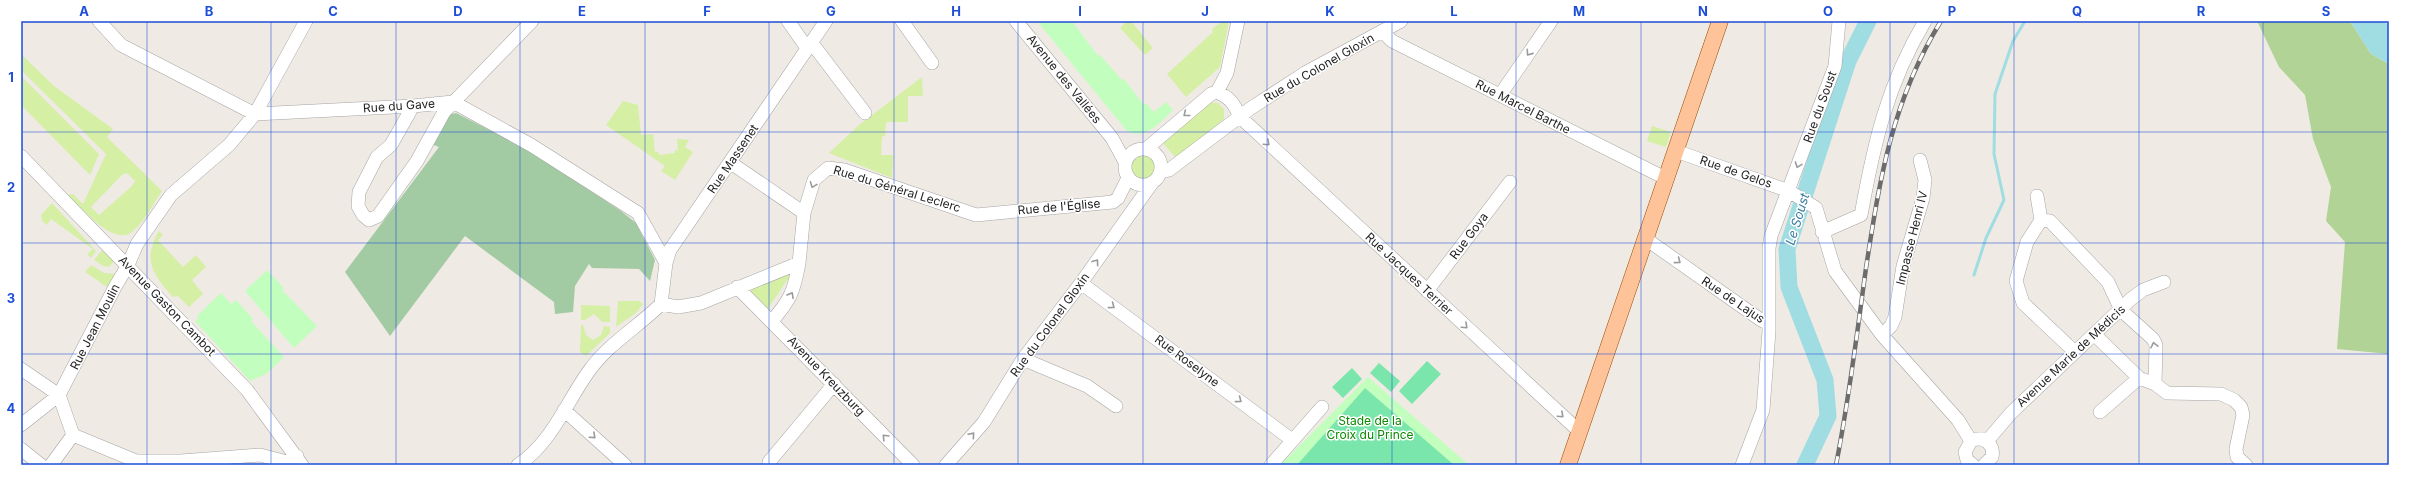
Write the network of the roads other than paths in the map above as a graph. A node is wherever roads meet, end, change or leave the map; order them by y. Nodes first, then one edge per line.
1 (99, 21) edge
2 (306, 21) edge
3 (532, 21) edge
4 (788, 21) edge
5 (826, 21) edge
6 (902, 21) edge
7 (1016, 21) edge
8 (1238, 21) edge
9 (1401, 21) edge
10 (1551, 21) edge
11 (1720, 21) edge
12 (1839, 21) edge
13 (1925, 21) edge
14 (1382, 31) junction
15 (809, 45) junction
16 (932, 63) dead end
17 (1222, 93) junction
18 (1500, 95) junction
19 (453, 102) junction
20 (412, 106) junction
21 (865, 113) dead end
22 (255, 114) junction
23 (1239, 116) junction
24 (1112, 138) junction
25 (1146, 149) junction
26 (1133, 151) junction
27 (1676, 151) junction
28 (21, 156) edge
29 (1920, 160) dead end
30 (1125, 162) junction
31 (731, 163) junction
32 (1161, 172) junction
33 (1128, 178) junction
34 (1666, 179) junction
35 (1510, 182) dead end
36 (1152, 183) junction
37 (1792, 193) junction
38 (2037, 196) dead end
39 (804, 213) junction
40 (976, 215) joint
41 (2041, 220) junction
42 (1822, 232) junction
43 (1646, 239) junction
44 (666, 263) junction
45 (799, 263) junction
46 (128, 265) junction
47 (2164, 282) dead end
48 (1081, 283) junction
49 (738, 287) junction
50 (1427, 291) junction
51 (661, 304) junction
52 (2122, 310) junction
53 (772, 321) junction
54 (1769, 324) junction
55 (1882, 335) junction
56 (2095, 335) junction
57 (2075, 352) junction
58 (1023, 359) junction
59 (21, 369) edge
60 (2138, 378) junction
61 (834, 384) junction
62 (2155, 384) junction
63 (59, 395) junction
64 (1116, 406) dead end
65 (1322, 407) dead end
66 (564, 410) junction
67 (2100, 412) dead end
68 (21, 425) edge
69 (1580, 432) junction
70 (73, 435) junction
71 (1292, 440) junction
72 (1971, 441) junction
73 (1987, 441) junction
74 (21, 450) edge
75 (300, 461) edge
76 (769, 462) dead end
77 (41, 465) edge
78 (51, 465) edge
79 (518, 465) edge
80 (625, 465) edge
81 (913, 465) edge
82 (946, 465) edge
83 (1271, 465) edge
84 (1568, 465) edge
85 (1742, 465) edge
86 (1978, 465) edge
87 (2246, 465) edge

1 - 22 street
2 - 22 street, Rue Jean Moulin
3 - 19 street
4 - 15 street
5 - 15 street, Rue Massenet
6 - 16 street
7 - 24 street, Avenue des Vallées
8 - 17 street
9 - 14 street, Rue du Colonel Gloxin
10 -> 18 street
11 - 27 main road
12 -> 37 street, Rue du Soust
13 - 42 street
14 - 18 street, Rue Marcel Barthe
14 - 23 street, Rue du Colonel Gloxin
15 - 21 street
15 - 31 street, Rue Massenet
17 - 23 street
17 -> 25 street
18 - 34 street, Rue Marcel Barthe
19 - 20 street, Rue du Gave
19 - 20 street
19 - 44 street
20 - 22 street, Rue du Gave
22 - 46 street, Rue Jean Moulin
23 - 32 street, Rue du Colonel Gloxin
23 -> 50 street, Rue Jacques Terrier
24 - 26 street, Avenue des Vallées
24 - 30 street, Avenue des Vallées
25 - 26 street
25 - 32 street
26 - 30 street
27 - 34 main road
27 - 37 street, Rue de Gelos
28 - 46 street, Avenue Gaston Cambot
29 - 55 street, Impasse Henri IV
30 - 33 street
31 - 39 street
31 - 44 street, Rue Massenet
32 - 36 street
33 - 36 street
33 - 40 street, Rue de l'Église
34 - 43 main road
35 - 50 street, Rue Goya
48 -> 36 street, Rue du Colonel Gloxin
37 - 42 street, Rue de Gelos
37 - 54 street, Rue de Lajus
38 - 41 street
40 -> 39 street, Rue du Général Leclerc
39 - 45 street, Rue du Général Leclerc
41 - 52 street
41 - 57 street
42 - 55 street
43 -> 54 street, Rue de Lajus
43 - 69 main road
44 - 51 street, Rue Massenet
45 - 49 street
53 -> 45 street, Rue du Général Leclerc
46 - 63 street, Rue Jean Moulin
46 - 75 street, Avenue Gaston Cambot
47 - 52 street, Avenue Marie de Médicis
48 - 58 street, Rue du Colonel Gloxin
48 -> 71 street, Rue Roselyne
49 - 51 street
49 - 53 street, Avenue Kreuzburg
50 -> 69 street, Rue Jacques Terrier
51 - 66 street
52 - 56 street, Avenue Marie de Médicis
62 -> 52 street
53 - 61 street, Avenue Kreuzburg
54 - 85 street
55 - 72 street
56 - 57 street, Avenue Marie de Médicis
56 - 60 street
57 - 73 street, Avenue Marie de Médicis
58 - 64 street
82 -> 58 street, Rue du Colonel Gloxin
59 - 63 street
60 - 62 street
60 - 67 street
61 - 76 street
81 -> 61 street, Avenue Kreuzburg
62 - 87 street
63 - 68 street, Rue Jean Moulin
63 - 70 street
65 - 71 street
66 - 79 street
66 -> 80 street
69 - 84 main road
70 - 75 street
70 - 78 street
71 - 83 street
72 - 73 street
72 - 86 street
73 - 86 street
74 - 77 street

